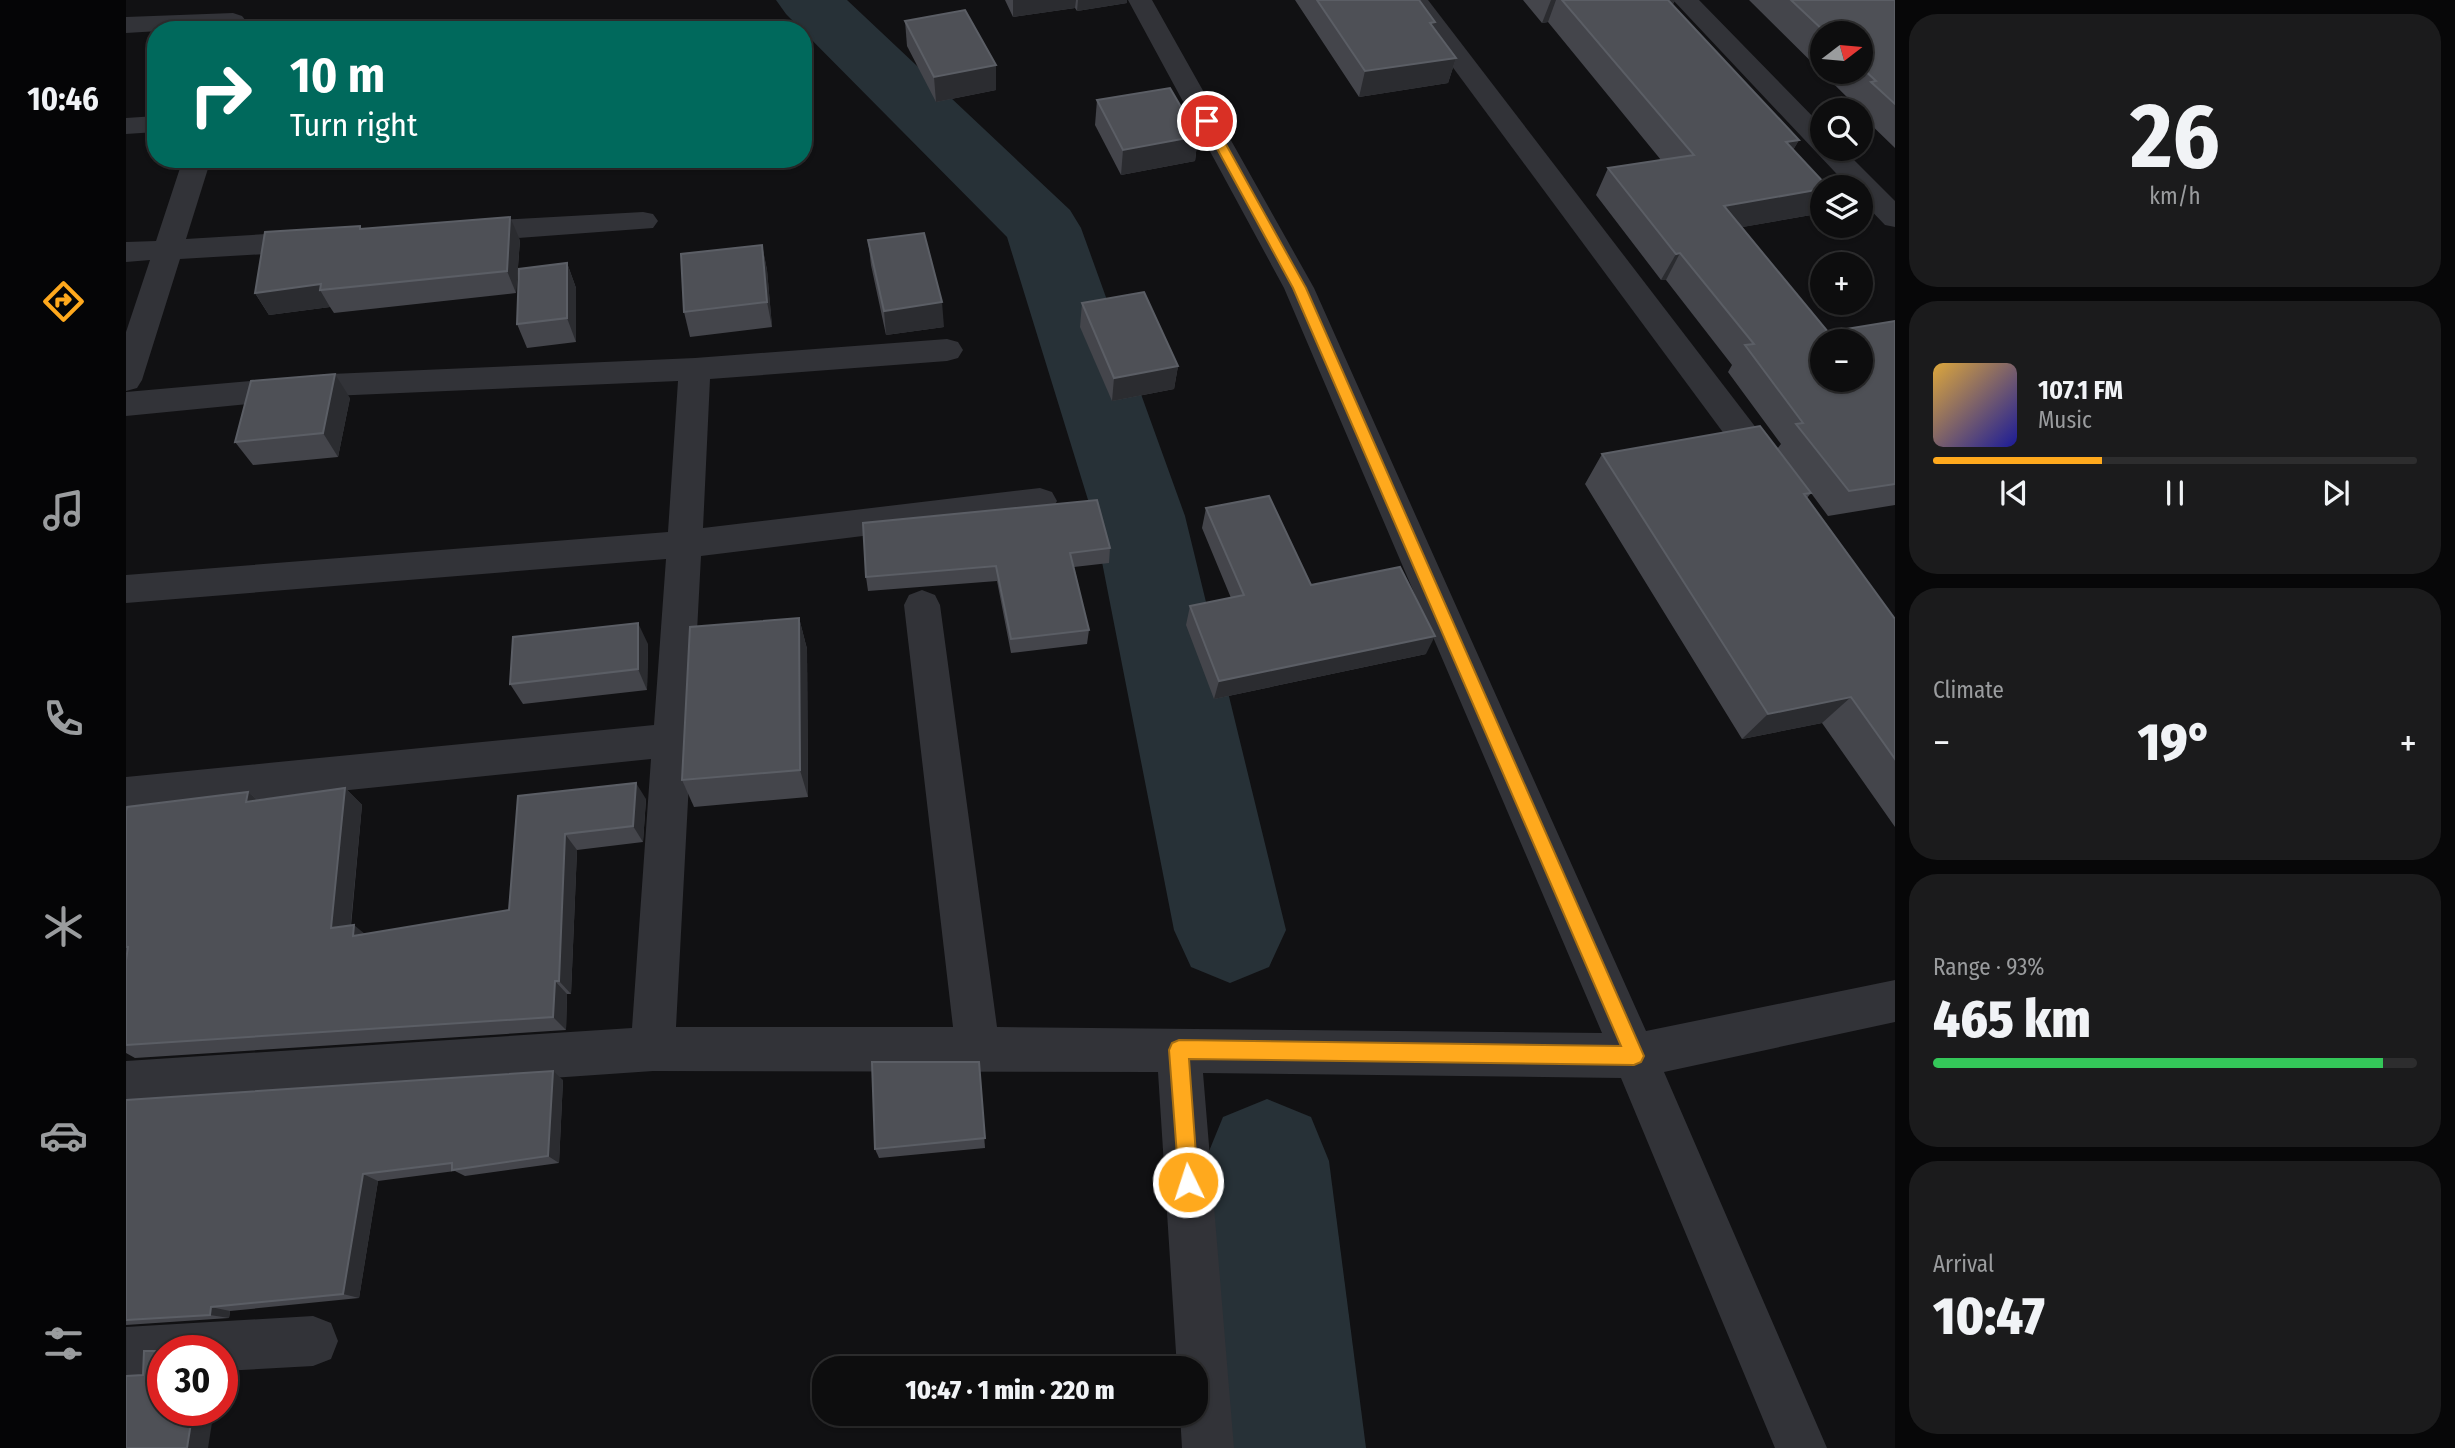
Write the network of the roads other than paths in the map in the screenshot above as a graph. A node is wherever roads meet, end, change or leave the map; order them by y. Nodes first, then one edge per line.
1 (1140, 0) edge
2 (1415, 0) edge
3 (1685, 0) edge
4 (234, 17) edge
5 (180, 21) edge
6 (147, 23) edge
7 (126, 25) edge
8 (147, 125) edge
9 (126, 126) edge
10 (1810, 130) edge
11 (1840, 161) edge
12 (194, 168) edge
13 (1895, 218) edge
14 (643, 221) dead end
15 (434, 234) edge
16 (350, 239) edge
17 (169, 249) junction
18 (126, 252) edge
19 (947, 350) dead end
20 (695, 369) junction
21 (126, 380) edge
22 (126, 404) edge
23 (1786, 490) edge
24 (1040, 501) dead end
25 (684, 544) junction
26 (126, 589) edge
27 (922, 605) dead end
28 (672, 740) junction
29 (126, 795) edge
30 (1895, 1001) edge
31 (653, 1049) junction
32 (978, 1049) junction
33 (1179, 1050) junction
34 (1634, 1056) junction
35 (126, 1084) edge
36 (313, 1341) dead end
37 (126, 1352) edge
38 (1208, 1448) edge
39 (1801, 1448) edge

1 - 34 street
2 - 23 street
3 - 10 street
4 - 5 street
6 - 7 street
8 - 9 street
11 - 13 street
12 - 17 street
14 - 15 street
16 - 17 street
17 - 18 street
17 - 21 street
19 - 20 street
20 - 22 street
20 - 25 street
24 - 25 street
25 - 26 street
25 - 28 street
27 - 32 street
28 - 29 street
28 - 31 street
30 - 34 street
31 - 32 street
31 - 35 street
32 - 33 street
33 - 34 street
33 - 38 street
34 - 39 street
36 - 37 street

